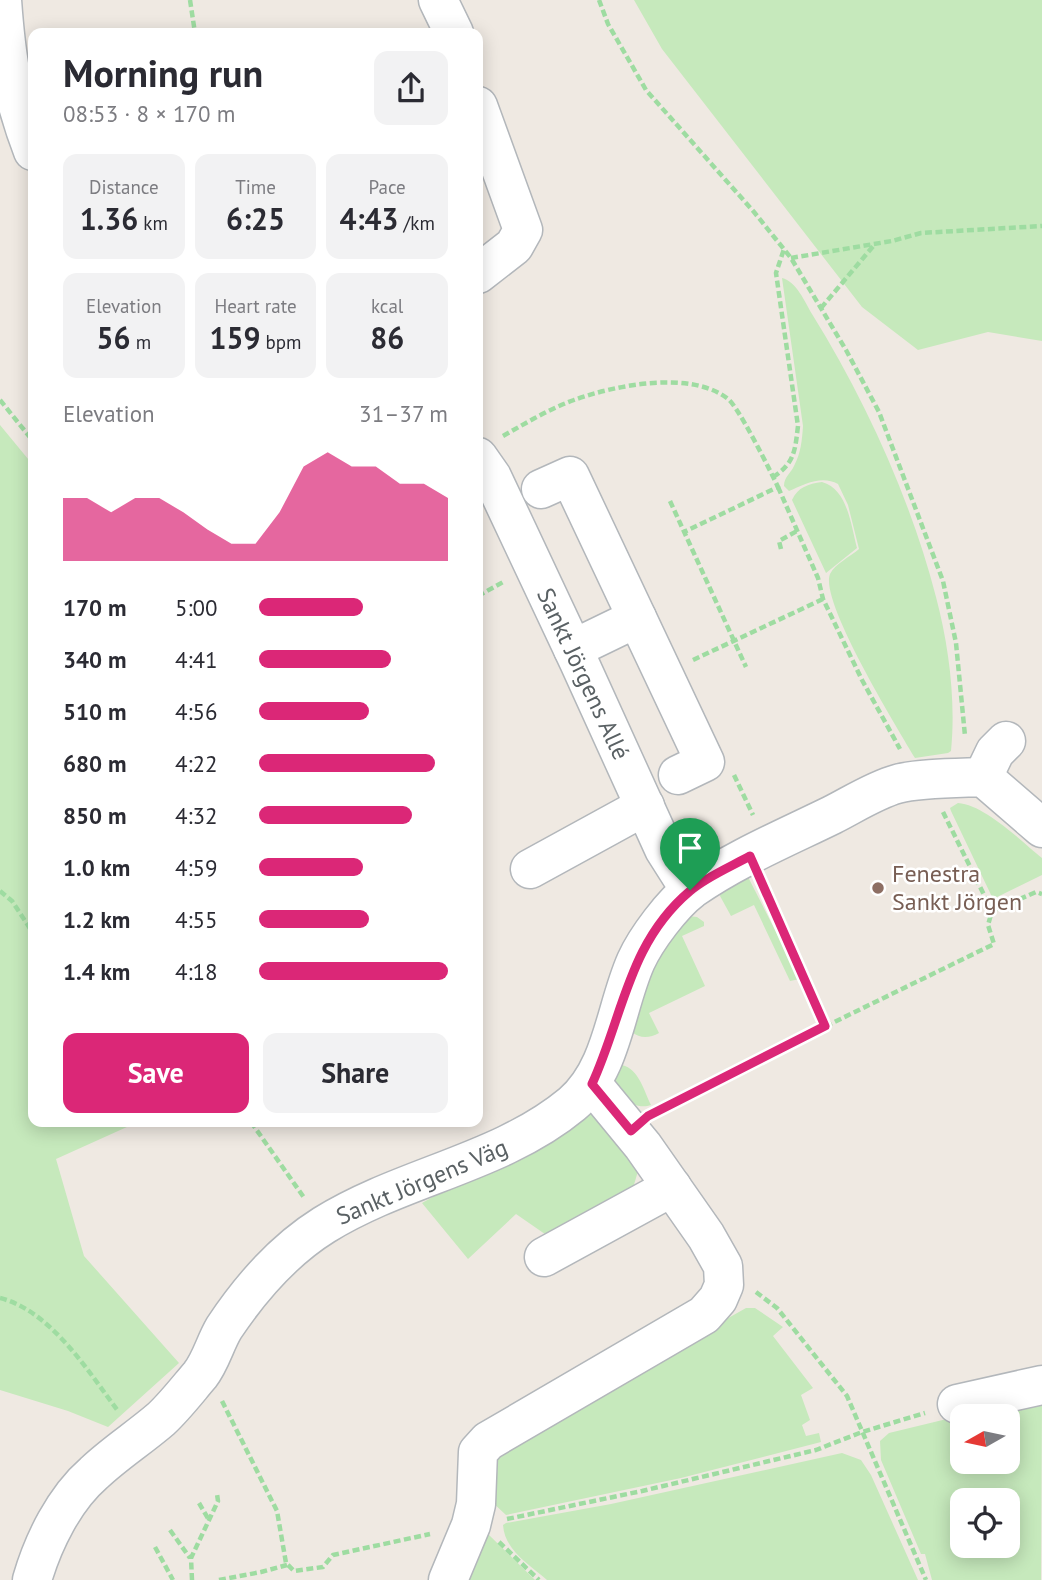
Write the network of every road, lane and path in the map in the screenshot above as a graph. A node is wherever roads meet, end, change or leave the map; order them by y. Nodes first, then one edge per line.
1 (2, 0) edge
2 (190, 0) edge
3 (438, 0) edge
4 (599, 0) edge
5 (194, 28) edge
6 (452, 28) edge
7 (483, 120) edge
8 (28, 137) edge
9 (1042, 226) edge
10 (876, 244) junction
11 (784, 250) junction
12 (790, 258) junction
13 (483, 270) edge
14 (821, 307) junction
15 (0, 400) edge
16 (28, 435) edge
17 (490, 447) edge
18 (773, 477) junction
19 (778, 487) junction
20 (541, 489) dead end
21 (670, 501) dead end
22 (797, 531) junction
23 (684, 532) junction
24 (781, 549) dead end
25 (507, 580) dead end
26 (483, 593) edge
27 (823, 599) junction
28 (637, 618) junction
29 (734, 641) junction
30 (573, 649) junction
31 (746, 667) dead end
32 (1006, 741) dead end
33 (904, 756) dead end
34 (973, 762) junction
35 (678, 775) dead end
36 (937, 800) dead end
37 (645, 806) junction
38 (1042, 828) edge
39 (750, 856) junction
40 (530, 869) dead end
41 (690, 890) junction
42 (0, 891) edge
43 (1042, 894) edge
44 (992, 911) junction
45 (28, 925) edge
46 (825, 1026) junction
47 (592, 1084) junction
48 (254, 1127) edge
49 (631, 1131) junction
50 (672, 1187) junction
51 (323, 1225) junction
52 (544, 1257) dead end
53 (723, 1284) junction
54 (0, 1298) edge
55 (203, 1370) junction
56 (1042, 1385) edge
57 (957, 1404) edge
58 (950, 1406) edge
59 (862, 1432) junction
60 (138, 1437) junction
61 (218, 1494) dead end
62 (199, 1503) dead end
63 (209, 1520) junction
64 (482, 1523) junction
65 (170, 1530) dead end
66 (155, 1547) dead end
67 (191, 1558) junction
68 (287, 1565) junction
69 (32, 1580) edge
70 (173, 1580) edge
71 (192, 1580) edge
72 (219, 1580) edge
73 (449, 1580) edge
74 (539, 1580) edge
75 (926, 1580) edge

1 - 8 street
2 - 5 path
3 - 6 street
4 - 11 path
7 - 13 street
9 - 10 path
10 - 12 path
10 - 14 path
11 - 12 path
11 - 18 path
12 - 14 path
14 - 34 path
15 - 16 path
17 - 18 path
17 - 30 street, Sankt Jörgens Allé
18 - 19 path
19 - 22 path
19 - 23 path
20 - 28 street
21 - 23 path
22 - 24 path
22 - 27 path
23 - 29 path
25 - 26 path
27 - 29 path
27 - 33 path
28 - 30 street
28 - 35 street
29 - 31 path
30 - 37 street, Sankt Jörgens Allé
32 - 34 street
34 - 38 street
34 - 39 street, Sankt Jörgens Väg
36 - 44 path
37 - 40 street
37 - 41 street, Sankt Jörgens Allé
39 - 41 street, Sankt Jörgens Väg
39 - 46 path
41 - 47 street, Sankt Jörgens Väg
42 - 45 path
43 - 44 path
44 - 46 path
46 - 49 path
47 - 49 street
47 - 51 street, Sankt Jörgens Väg
48 - 51 path
49 - 50 street
50 - 52 street
50 - 53 street
51 - 55 street, Sankt Jörgens Väg
53 - 59 path
53 - 64 street
54 - 60 path
55 - 60 street, Sankt Jörgens Väg
55 - 68 path
56 - 57 street
58 - 59 path
59 - 64 path
59 - 75 path
60 - 69 street, Sankt Jörgens Väg
61 - 63 path
62 - 63 path
63 - 67 path
64 - 68 path
64 - 73 street
64 - 74 path
65 - 67 path
66 - 70 path
67 - 71 path
68 - 72 path

